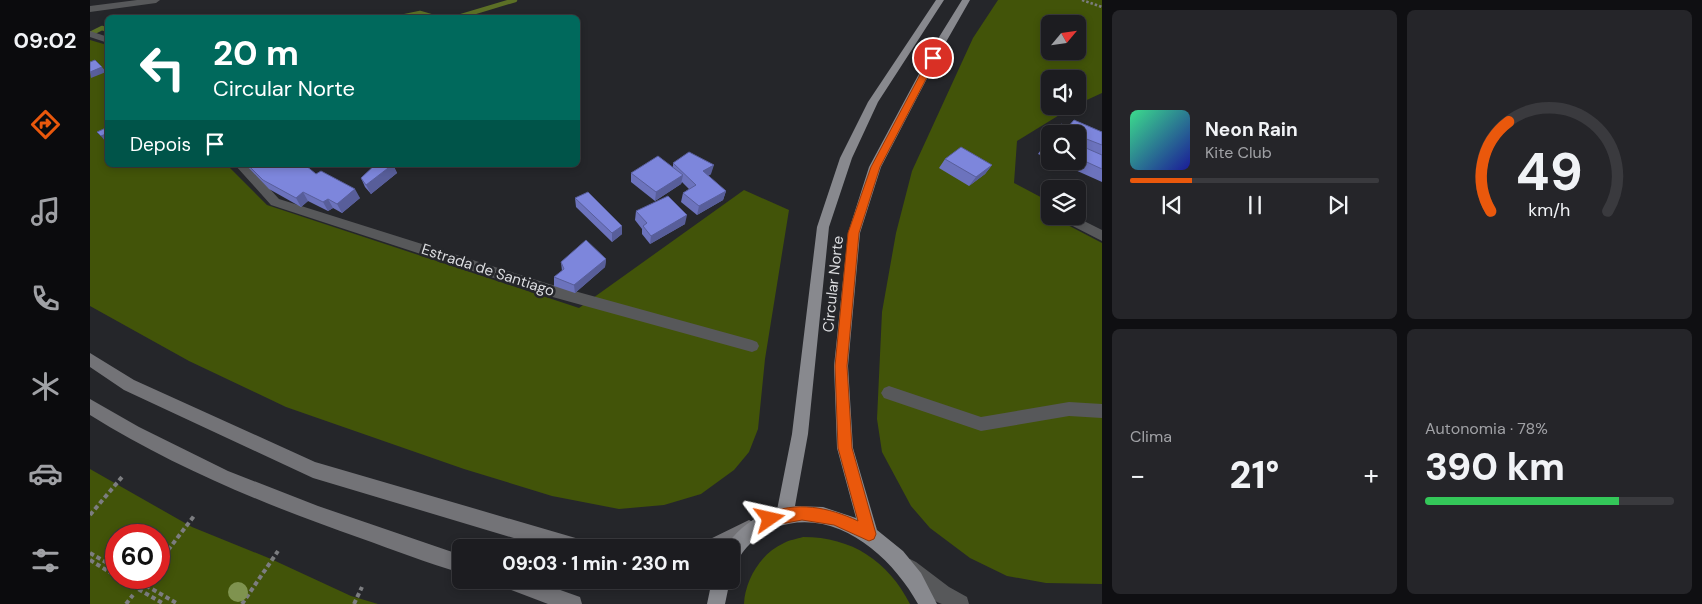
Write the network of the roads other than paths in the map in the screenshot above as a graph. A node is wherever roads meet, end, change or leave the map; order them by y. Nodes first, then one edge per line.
1 (156, 0) edge
2 (940, 0) edge
3 (967, 1) edge
4 (90, 9) edge
5 (90, 34) edge
6 (105, 39) edge
7 (243, 167) edge
8 (1081, 225) edge
9 (1102, 236) edge
10 (752, 346) dead end
11 (90, 359) edge
12 (888, 393) dead end
13 (90, 406) edge
14 (1102, 411) edge
15 (777, 518) junction
16 (869, 534) junction
17 (548, 539) edge
18 (730, 539) edge
19 (740, 543) edge
20 (900, 560) junction
21 (452, 561) edge
22 (532, 589) edge
23 (719, 589) edge
24 (573, 604) edge
25 (716, 604) edge
26 (928, 604) edge
27 (960, 604) edge

1 - 4 street
2 - 15 main road, Circular Norte
3 - 16 main road, Circular Norte
5 - 6 street
7 - 10 street, Estrada de Santiago
8 - 9 street
11 - 17 main road
12 - 14 street
13 - 21 main road
15 - 16 main road
15 - 18 main road
15 - 19 main road
16 - 20 main road
20 - 26 main road
20 - 27 street
22 - 24 main road
23 - 25 main road

